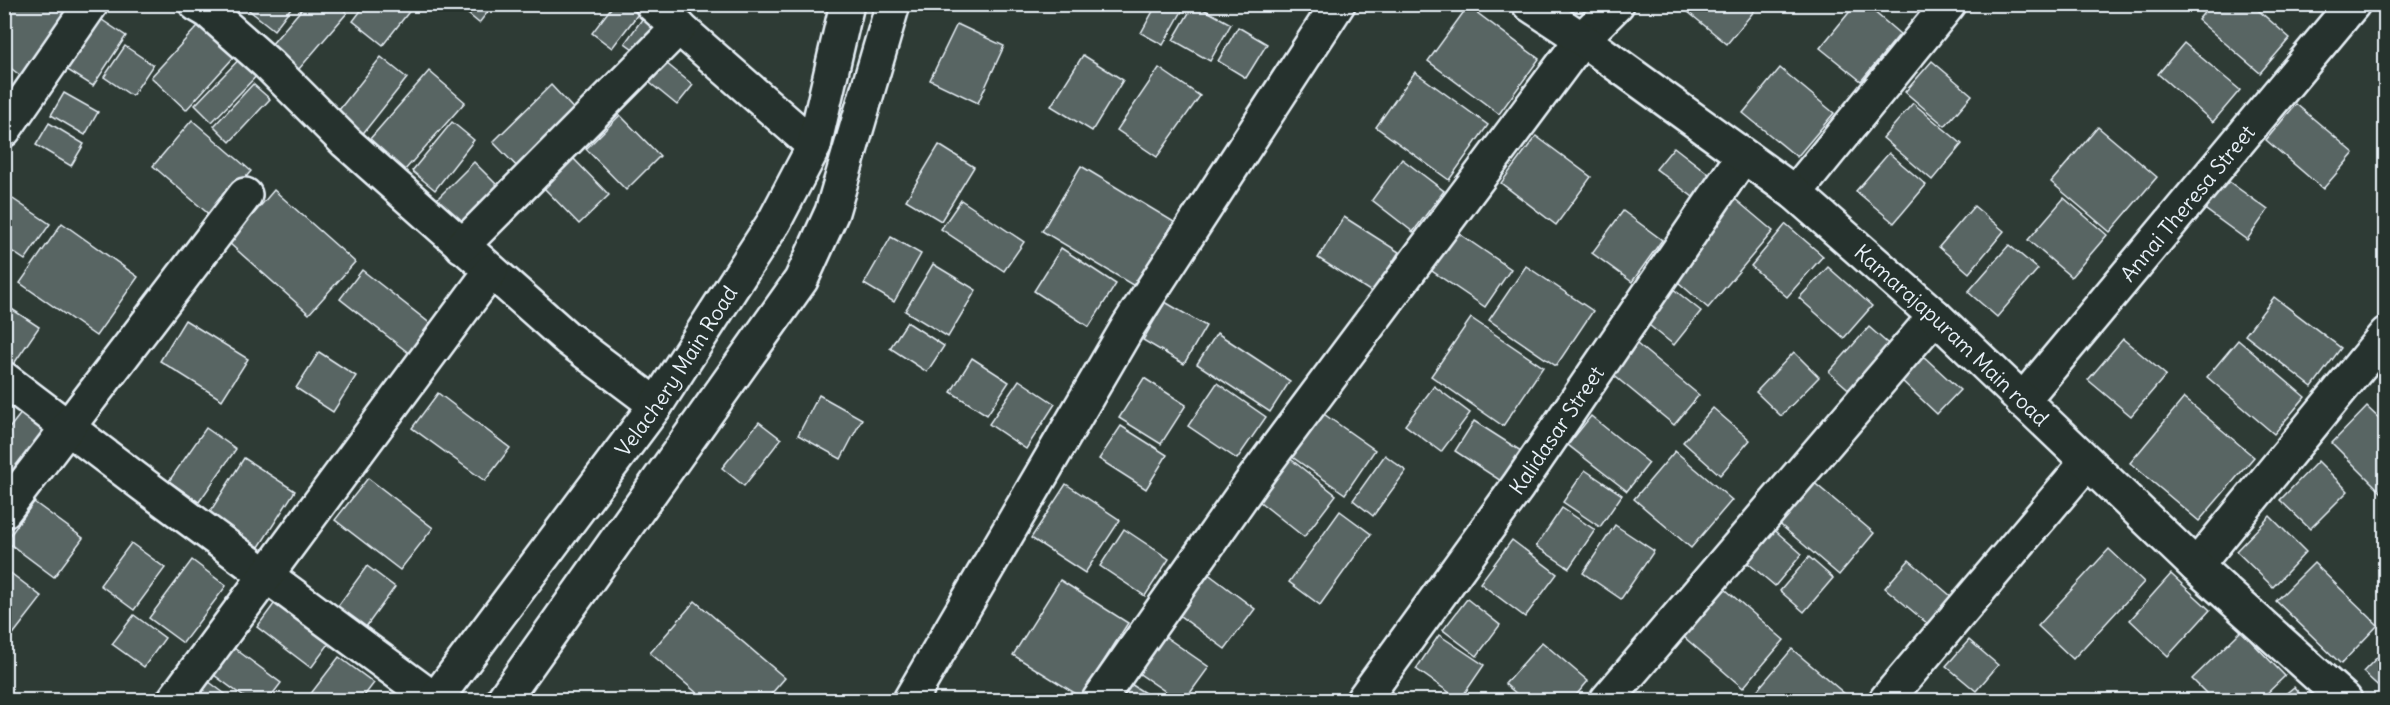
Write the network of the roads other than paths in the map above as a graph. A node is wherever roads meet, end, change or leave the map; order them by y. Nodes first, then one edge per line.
1 (91, 4) edge
2 (196, 4) edge
3 (652, 4) edge
4 (848, 4) edge
5 (892, 4) edge
6 (1338, 4) edge
7 (1529, 4) edge
8 (1617, 4) edge
9 (1949, 4) edge
10 (2353, 4) edge
11 (679, 27) junction
12 (1582, 39) junction
13 (4, 130) edge
14 (814, 146) junction
15 (1743, 156) junction
16 (1795, 193) junction
17 (245, 195) dead end
18 (462, 246) junction
19 (492, 271) junction
20 (1935, 316) junction
21 (2385, 334) edge
22 (4, 379) edge
23 (2022, 401) junction
24 (656, 405) junction
25 (69, 428) junction
26 (2087, 462) junction
27 (4, 511) edge
28 (2196, 566) junction
29 (266, 576) junction
30 (174, 700) edge
31 (435, 700) edge
32 (503, 700) edge
33 (910, 700) edge
34 (1100, 700) edge
35 (1363, 700) edge
36 (1607, 700) edge
37 (1886, 700) edge
38 (2345, 700) edge

1 - 13 street
2 - 18 street
3 - 11 street
4 - 14 street, Velachery Main Road
5 - 32 street
6 - 33 street
7 - 12 street, Kamarajapuram Main road
8 - 12 street
9 - 16 street
10 - 23 street, Annai Theresa Street
11 - 14 street
11 - 18 street
12 - 15 street, Kamarajapuram Main road
12 - 34 street
14 - 24 street, Velachery Main Road
15 - 16 street, Kamarajapuram Main road
15 - 35 street, Kalidasar Street
16 - 20 street, Kamarajapuram Main road
17 - 25 street
18 - 19 street
19 - 24 street
19 - 29 street
20 - 23 street, Kamarajapuram Main road
20 - 36 street
21 - 28 street
22 - 25 street
23 - 26 street, Kamarajapuram Main road
24 - 31 street, Velachery Main Road
25 - 27 street
25 - 29 street
26 - 28 street, Kamarajapuram Main road
26 - 37 street
28 - 38 street, Kamarajapuram Main road
29 - 30 street
29 - 31 street

